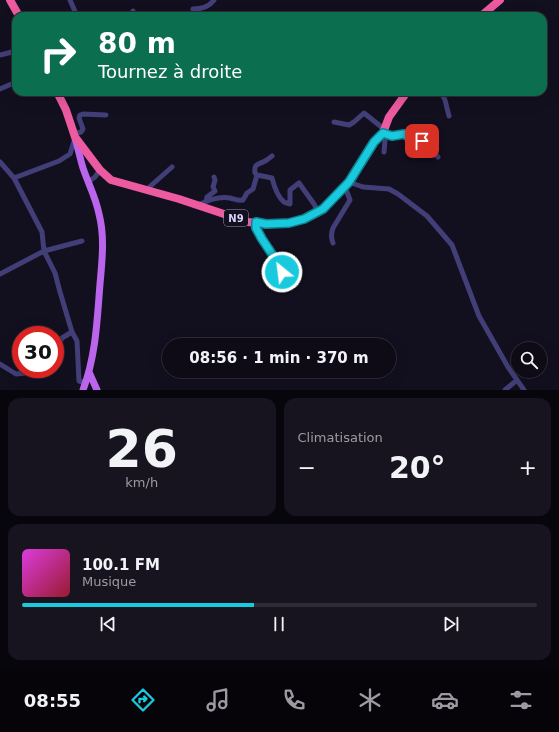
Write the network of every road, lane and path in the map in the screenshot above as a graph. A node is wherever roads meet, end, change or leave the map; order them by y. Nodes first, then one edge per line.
1 (10, 0) edge
2 (77, 0) edge
3 (214, 0) edge
4 (500, 0) edge
5 (70, 1) edge
6 (193, 9) dead end
7 (18, 12) edge
8 (75, 12) edge
9 (486, 12) edge
10 (12, 52) edge
11 (0, 55) edge
12 (12, 84) edge
13 (0, 89) edge
14 (59, 96) edge
15 (404, 96) edge
16 (443, 96) edge
17 (106, 115) dead end
18 (449, 116) dead end
19 (334, 122) dead end
20 (384, 131) junction
21 (74, 135) junction
22 (384, 152) dead end
23 (272, 156) dead end
24 (438, 157) dead end
25 (0, 162) edge
26 (172, 167) dead end
27 (100, 170) junction
28 (258, 175) junction
29 (214, 177) dead end
30 (14, 178) junction
31 (88, 182) junction
32 (346, 185) junction
33 (146, 190) junction
34 (206, 201) junction
35 (197, 205) junction
36 (318, 212) junction
37 (256, 222) junction
38 (82, 241) dead end
39 (333, 243) dead end
40 (44, 252) junction
41 (0, 274) edge
42 (272, 283) dead end
43 (72, 332) junction
44 (64, 337) edge
45 (0, 364) edge
46 (12, 372) edge
47 (89, 372) junction
48 (517, 380) junction
49 (84, 387) edge
50 (97, 390) edge
51 (505, 390) edge
52 (524, 390) edge

1 - 7 highway
2 - 5 street
3 - 6 street
4 - 9 highway
5 - 8 street
10 - 11 street
12 - 13 street
14 - 21 highway, N9
15 - 20 highway, N9
16 - 18 street
17 - 21 street
19 - 20 street
20 - 22 street
20 - 24 street
20 - 32 highway, N9
21 - 27 highway, N9
21 - 30 street
21 - 31 main road
23 - 28 street
25 - 30 street
26 - 33 street
27 - 31 street
27 - 33 highway, N9
28 - 34 street
28 - 36 street
29 - 34 street
30 - 40 street
31 - 47 main road
32 - 36 highway, N9
32 - 39 street
32 - 48 street
33 - 35 highway, N9
34 - 35 street
35 - 37 highway, N9
36 - 37 highway, N9
37 - 42 street
38 - 40 street
40 - 41 street
40 - 43 street
43 - 44 street
43 - 49 street
45 - 46 street
47 - 49 main road
47 - 50 main road
48 - 51 street
48 - 52 street

